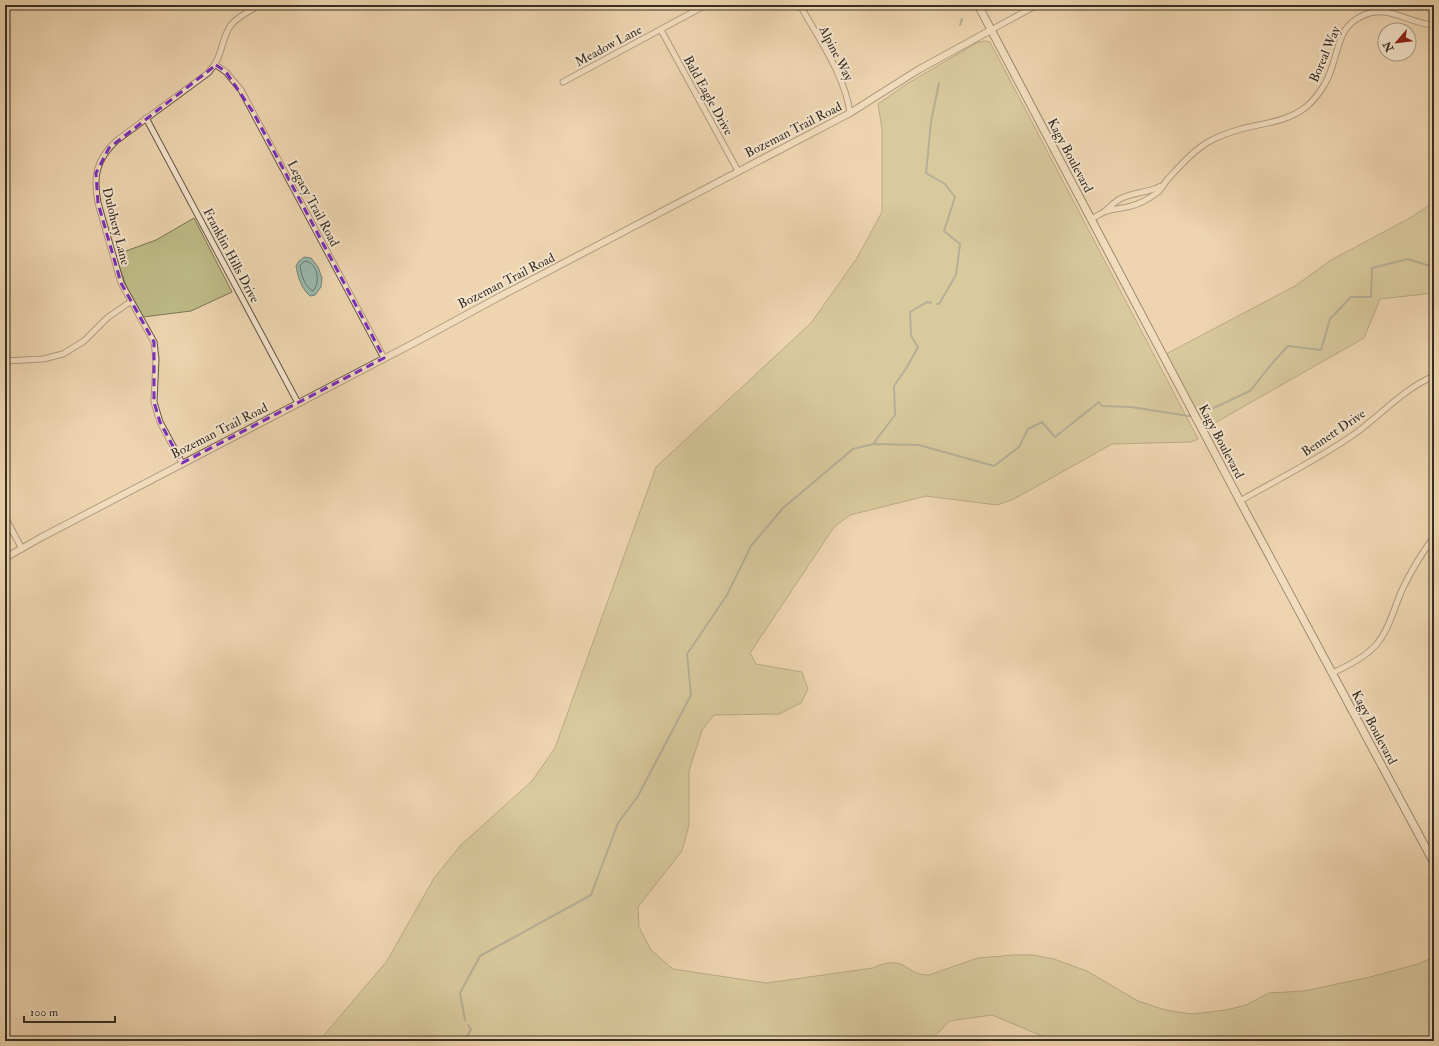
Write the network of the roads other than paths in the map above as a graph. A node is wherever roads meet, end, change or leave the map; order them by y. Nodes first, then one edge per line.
1 (260, 5) edge
2 (706, 5) edge
3 (800, 5) edge
4 (978, 5) edge
5 (1037, 5) edge
6 (1434, 25) edge
7 (661, 30) junction
8 (991, 30) junction
9 (216, 65) junction
10 (562, 82) dead end
11 (850, 113) junction
12 (146, 118) junction
13 (738, 171) junction
14 (1163, 185) junction
15 (1105, 211) junction
16 (1091, 219) junction
17 (130, 302) junction
18 (384, 358) junction
19 (5, 361) edge
20 (1434, 376) edge
21 (298, 403) junction
22 (182, 463) junction
23 (1240, 501) junction
24 (5, 517) edge
25 (1434, 537) edge
26 (22, 549) junction
27 (5, 558) edge
28 (1332, 674) junction
29 (1434, 863) edge

1 - 9 street, Dulohery Lane
2 - 7 street, Meadow Lane
3 - 11 street, Alpine Way
4 - 8 main road
5 - 8 street
6 - 14 street, Boreal Way
7 - 10 street, Meadow Lane
7 - 13 street, Bald Eagle Drive
8 - 11 street, Bozeman Trail Road
8 - 16 main road, Kagy Boulevard
9 - 12 street, Dulohery Lane
9 - 18 street, Legacy Trail Road
11 - 13 street, Bozeman Trail Road
12 - 17 street, Dulohery Lane
12 - 21 street, Franklin Hills Drive
13 - 18 street, Bozeman Trail Road
14 - 15 street, Boreal Way
14 - 15 street, Boreal Way
15 - 16 street, Boreal Way
16 - 23 main road, Kagy Boulevard
17 - 19 street
17 - 22 street, Dulohery Lane
18 - 21 street, Bozeman Trail Road
20 - 23 street, Bennett Drive
21 - 22 street, Bozeman Trail Road
22 - 26 street, Bozeman Trail Road
23 - 28 main road, Kagy Boulevard
24 - 26 street
25 - 28 street
26 - 27 street, Bozeman Trail Road
28 - 29 main road, Kagy Boulevard

